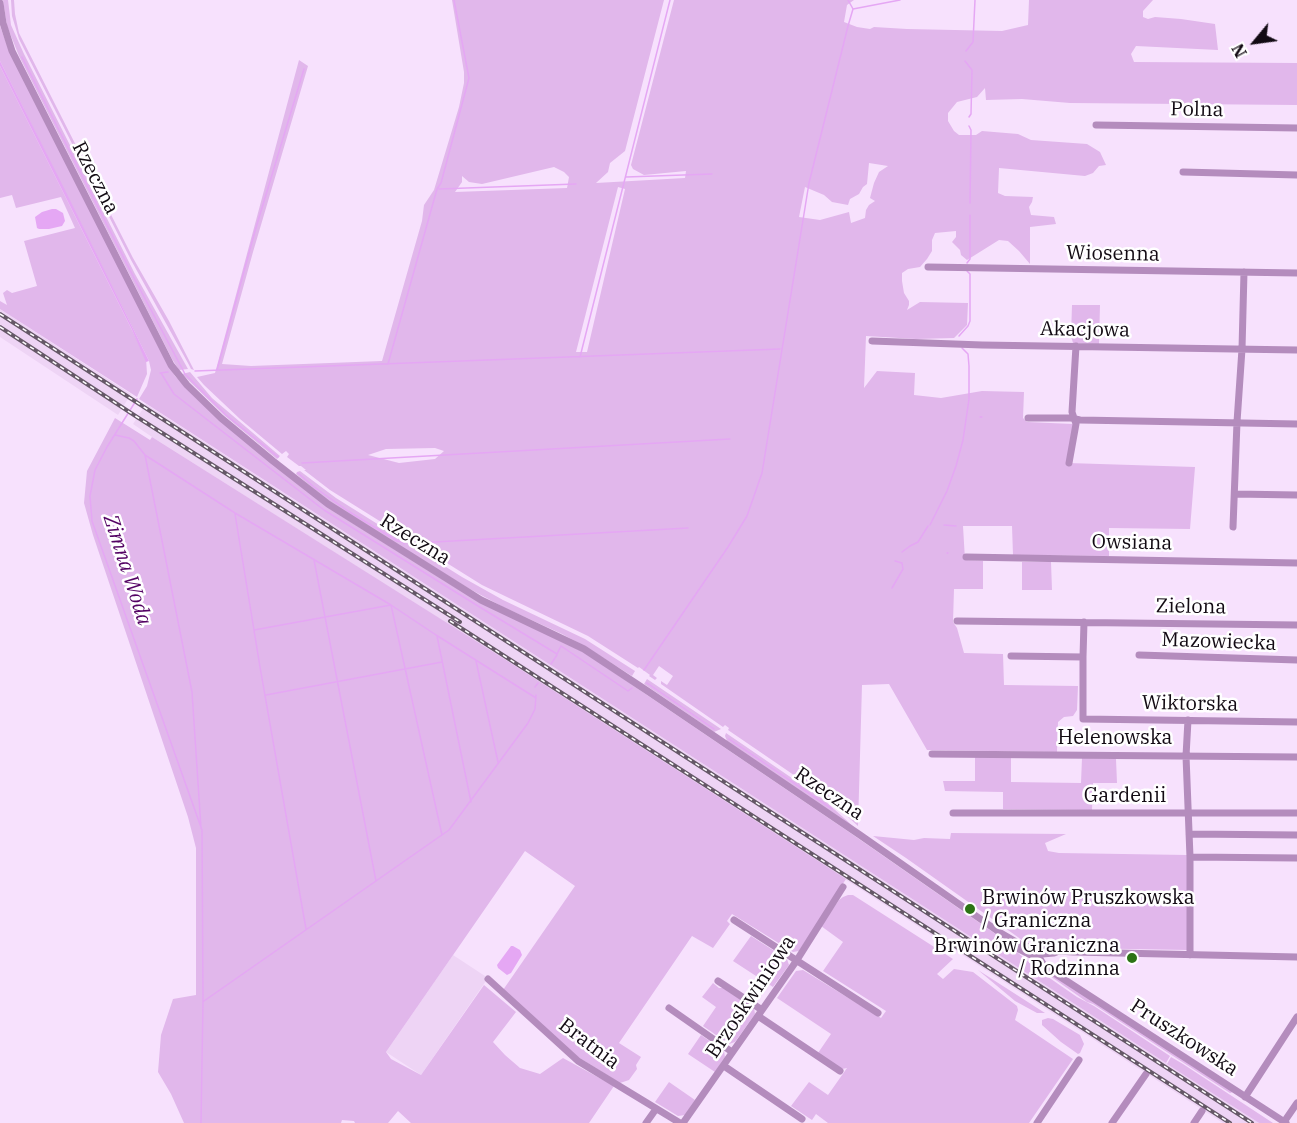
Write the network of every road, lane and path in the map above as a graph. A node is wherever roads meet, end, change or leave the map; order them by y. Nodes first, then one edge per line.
1 (0, 3) edge
2 (1096, 125) dead end
3 (1297, 128) edge
4 (1183, 172) dead end
5 (1297, 175) edge
6 (928, 267) dead end
7 (1244, 272) junction
8 (1297, 273) edge
9 (872, 341) dead end
10 (1076, 346) junction
11 (1242, 349) junction
12 (1297, 350) edge
13 (1028, 418) dead end
14 (1074, 418) junction
15 (1236, 423) junction
16 (1297, 424) edge
17 (1069, 463) dead end
18 (1235, 494) junction
19 (1297, 495) edge
20 (1233, 527) dead end
21 (966, 557) dead end
22 (1297, 563) edge
23 (957, 621) dead end
24 (1084, 622) junction
25 (1297, 625) edge
26 (1011, 656) dead end
27 (1139, 656) dead end
28 (1083, 657) junction
29 (1297, 660) edge
30 (1188, 720) junction
31 (1297, 722) edge
32 (932, 753) dead end
33 (1186, 756) junction
34 (1297, 757) edge
35 (953, 813) dead end
36 (1189, 813) junction
37 (1297, 813) edge
38 (1189, 834) junction
39 (1297, 835) edge
40 (1190, 857) junction
41 (1297, 858) edge
42 (843, 887) dead end
43 (734, 920) dead end
44 (1037, 952) junction
45 (1190, 955) junction
46 (1297, 957) edge
47 (797, 960) junction
48 (488, 979) dead end
49 (718, 981) dead end
50 (669, 1008) dead end
51 (760, 1013) junction
52 (878, 1013) dead end
53 (1297, 1017) edge
54 (732, 1052) junction
55 (1079, 1060) dead end
56 (724, 1066) junction
57 (840, 1071) dead end
58 (1146, 1074) dead end
59 (1245, 1096) junction
60 (1297, 1103) edge
61 (656, 1109) junction
62 (1202, 1111) dead end
63 (802, 1119) dead end
64 (646, 1123) edge
65 (682, 1123) edge
66 (1037, 1123) edge
67 (1112, 1123) edge
68 (1194, 1123) edge
69 (1285, 1123) edge

1 - 44 street, Rzeczna
2 - 3 street, Polna
4 - 5 street
6 - 7 street, Wiosenna
7 - 8 street, Wiosenna
7 - 11 street
9 - 10 street, Akacjowa
10 - 11 street, Akacjowa
10 - 14 street
11 - 12 street, Akacjowa
11 - 15 street
13 - 14 street
14 - 15 street
14 - 17 street
15 - 16 street
15 - 18 street
18 - 19 street
18 - 20 street
21 - 22 street, Owsiana
23 - 24 street, Zielona
24 - 25 street, Zielona
24 - 28 street
26 - 28 street
27 - 29 street, Mazowiecka
28 - 30 street, Wiktorska
30 - 31 street, Wiktorska
30 - 33 street
32 - 33 street, Helenowska
33 - 34 street, Helenowska
33 - 36 street
35 - 36 street, Gardenii
36 - 37 street, Gardenii
36 - 38 street
38 - 39 street
38 - 40 street
40 - 41 street
40 - 45 street
42 - 47 street, Brzoskwiniowa
43 - 47 street
44 - 45 street
44 - 59 street, Pruszkowska
45 - 46 street
47 - 51 street, Brzoskwiniowa
47 - 52 street
48 - 61 street, Bratnia
49 - 51 street
50 - 54 street
51 - 54 street, Brzoskwiniowa
51 - 57 street
53 - 59 street
54 - 56 street, Brzoskwiniowa
55 - 66 street
56 - 63 street
56 - 65 street, Brzoskwiniowa
58 - 67 street
59 - 69 street, Pruszkowska
60 - 69 street
61 - 64 street
61 - 65 street, Bratnia
62 - 68 street

